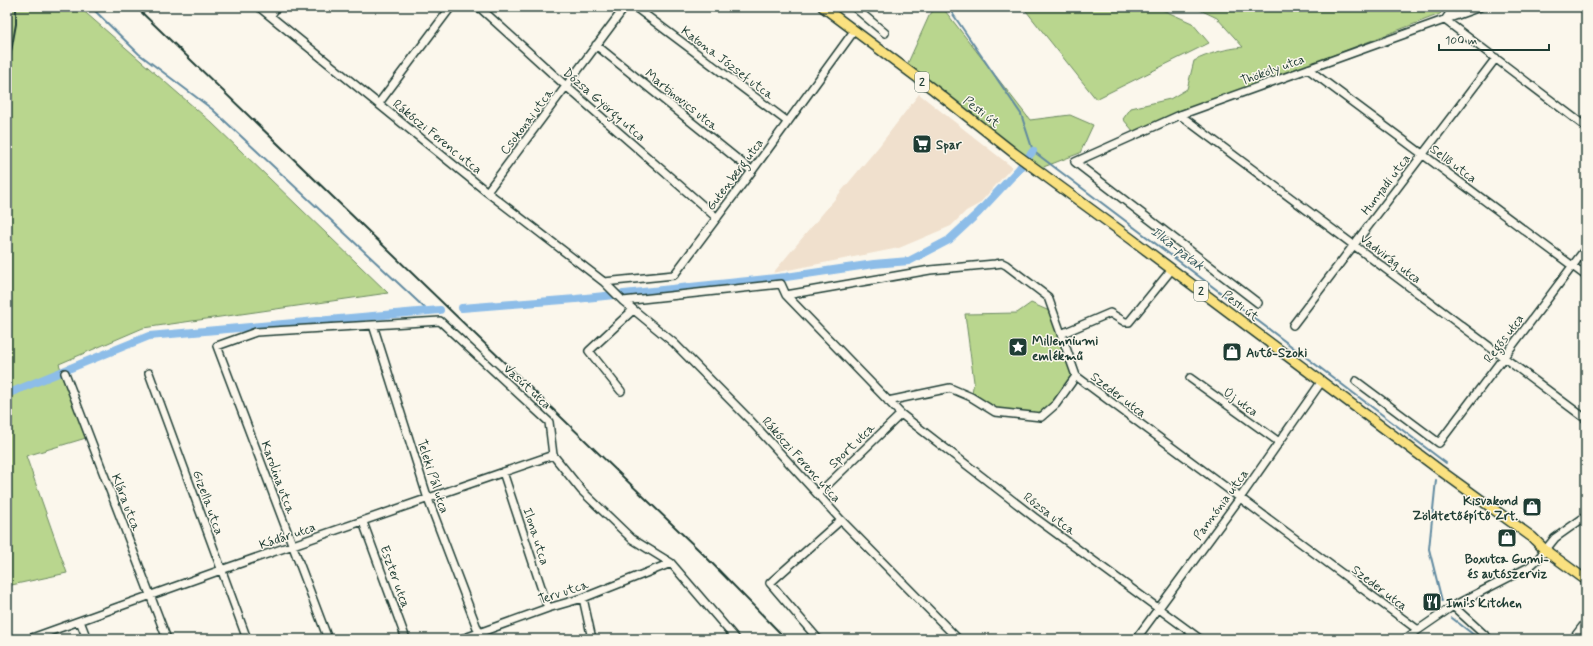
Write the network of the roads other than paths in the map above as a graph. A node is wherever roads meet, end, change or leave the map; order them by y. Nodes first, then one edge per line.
1 (259, 7) edge
2 (277, 7) edge
3 (451, 7) edge
4 (479, 7) edge
5 (625, 7) edge
6 (635, 7) edge
7 (823, 7) edge
8 (854, 7) edge
9 (1454, 7) edge
10 (1480, 7) edge
11 (270, 16) junction
12 (1445, 20) junction
13 (854, 31) junction
14 (885, 33) dead end
15 (596, 45) junction
16 (1496, 58) junction
17 (1308, 69) junction
18 (567, 87) junction
19 (379, 103) junction
20 (1180, 115) junction
21 (788, 122) junction
22 (1586, 127) edge
23 (1423, 154) junction
24 (752, 171) junction
25 (487, 192) junction
26 (717, 218) junction
27 (1354, 245) junction
28 (1586, 248) edge
29 (1572, 266) junction
30 (1172, 269) junction
31 (1586, 276) edge
32 (604, 282) junction
33 (786, 295) junction
34 (623, 301) junction
35 (1258, 303) dead end
36 (633, 310) junction
37 (374, 325) junction
38 (1293, 325) dead end
39 (1061, 334) junction
40 (217, 346) joint
41 (1504, 357) junction
42 (149, 373) dead end
43 (65, 374) dead end
44 (1076, 376) junction
45 (1190, 378) dead end
46 (1322, 381) junction
47 (1356, 381) dead end
48 (620, 391) dead end
49 (888, 401) junction
50 (901, 414) junction
51 (1586, 420) edge
52 (1279, 442) junction
53 (553, 455) junction
54 (503, 472) junction
55 (818, 494) junction
56 (1240, 498) junction
57 (428, 499) junction
58 (1586, 516) edge
59 (841, 520) junction
60 (363, 522) junction
61 (292, 546) junction
62 (1545, 550) junction
63 (671, 564) junction
64 (221, 570) junction
65 (1586, 580) edge
66 (150, 596) junction
67 (583, 598) junction
68 (548, 608) junction
69 (1159, 608) junction
70 (1451, 608) junction
71 (80, 621) junction
72 (1586, 622) edge
73 (1418, 630) junction
74 (479, 633) junction
75 (29, 639) edge
76 (87, 639) edge
77 (167, 639) edge
78 (247, 639) edge
79 (328, 639) edge
80 (406, 639) edge
81 (465, 639) edge
82 (592, 639) edge
83 (736, 639) edge
84 (818, 639) edge
85 (958, 639) edge
86 (1136, 639) edge
87 (1200, 639) edge
88 (1406, 639) edge
89 (1489, 639) edge
90 (1573, 639) edge

1 - 11 street, Rákóczi Ferenc utca
2 - 11 street
3 - 19 street
4 - 18 street, Dózsa György utca
5 - 15 street, Csokonai utca
6 - 21 street, Katona József utca
7 - 13 main road, Pesti út / 2
8 - 14 street
9 - 12 street
10 - 12 street, Thököly utca
11 - 19 street, Rákóczi Ferenc utca
12 - 16 street
12 - 17 street, Thököly utca
13 - 21 street, Gutenberg utca
13 - 30 main road, Pesti út / 2
15 - 18 street, Csokonai utca
15 - 24 street, Martinovics utca
16 - 22 street
16 - 23 street, Hunyadi utca
17 - 20 street, Thököly utca
17 - 23 street, Sellő utca
18 - 25 street, Csokonai utca
18 - 26 street, Dózsa György utca
19 - 25 street, Rákóczi Ferenc utca
20 - 27 street, Vadvirág utca
20 - 35 street, Thököly utca
21 - 24 street, Gutenberg utca
23 - 27 street, Hunyadi utca
23 - 29 street, Sellő utca
24 - 26 street, Gutenberg utca
25 - 32 street, Rákóczi Ferenc utca
26 - 32 street, Gutenberg utca
27 - 38 street, Hunyadi utca
27 - 41 street, Vadvirág utca
28 - 29 street, Regős utca
29 - 31 street, Sellő utca
29 - 41 street, Regős utca
30 - 39 street
30 - 46 main road, Pesti út / 2
32 - 34 street, Rákóczi Ferenc utca
33 - 34 street, Rózsa utca
33 - 39 street, Szeder utca
33 - 49 street, Rózsa utca
34 - 36 street, Rákóczi Ferenc utca
36 - 48 street
36 - 55 street, Rákóczi Ferenc utca
37 - 40 street, Vasút utca
37 - 53 street, Vasút utca
37 - 57 street, Teleki Pál utca
39 - 44 street, Szeder utca
40 - 61 street, Karolina utca
41 - 47 street, Regős utca
41 - 51 street, Vadvirág utca
42 - 64 street, Gizella utca
43 - 66 street, Klára utca
44 - 49 street
44 - 56 street, Szeder utca
45 - 52 street, Új utca
46 - 52 street, Pannónia utca
46 - 62 main road, Pesti út / 2
49 - 50 street, Rózsa utca
50 - 55 street, Sport utca
50 - 69 street, Rózsa utca
52 - 56 street, Pannónia utca
53 - 54 street, Kádár utca
53 - 63 street
54 - 57 street, Kádár utca
54 - 68 street, Ilona utca
55 - 59 street, Rákóczi Ferenc utca
56 - 69 street, Pannónia utca
56 - 73 street, Szeder utca
57 - 60 street, Kádár utca
57 - 74 street, Teleki Pál utca
58 - 62 street
59 - 84 street
59 - 85 street, Rákóczi Ferenc utca
60 - 61 street, Kádár utca
60 - 80 street, Eszter utca
61 - 64 street, Kádár utca
61 - 79 street, Karolina utca
62 - 65 main road, Pesti út / 2
62 - 70 street
63 - 67 street, Terv utca
63 - 83 street
64 - 66 street, Kádár utca
64 - 78 street, Gizella utca
66 - 71 street, Kádár utca
66 - 77 street, Klára utca
67 - 68 street, Terv utca
67 - 82 street
68 - 74 street, Terv utca
69 - 86 street, Pannónia utca
69 - 87 street, Rózsa utca
70 - 73 street
70 - 89 street
71 - 75 street, Kádár utca
71 - 76 street
72 - 90 street
73 - 88 street
74 - 81 street, Terv utca

